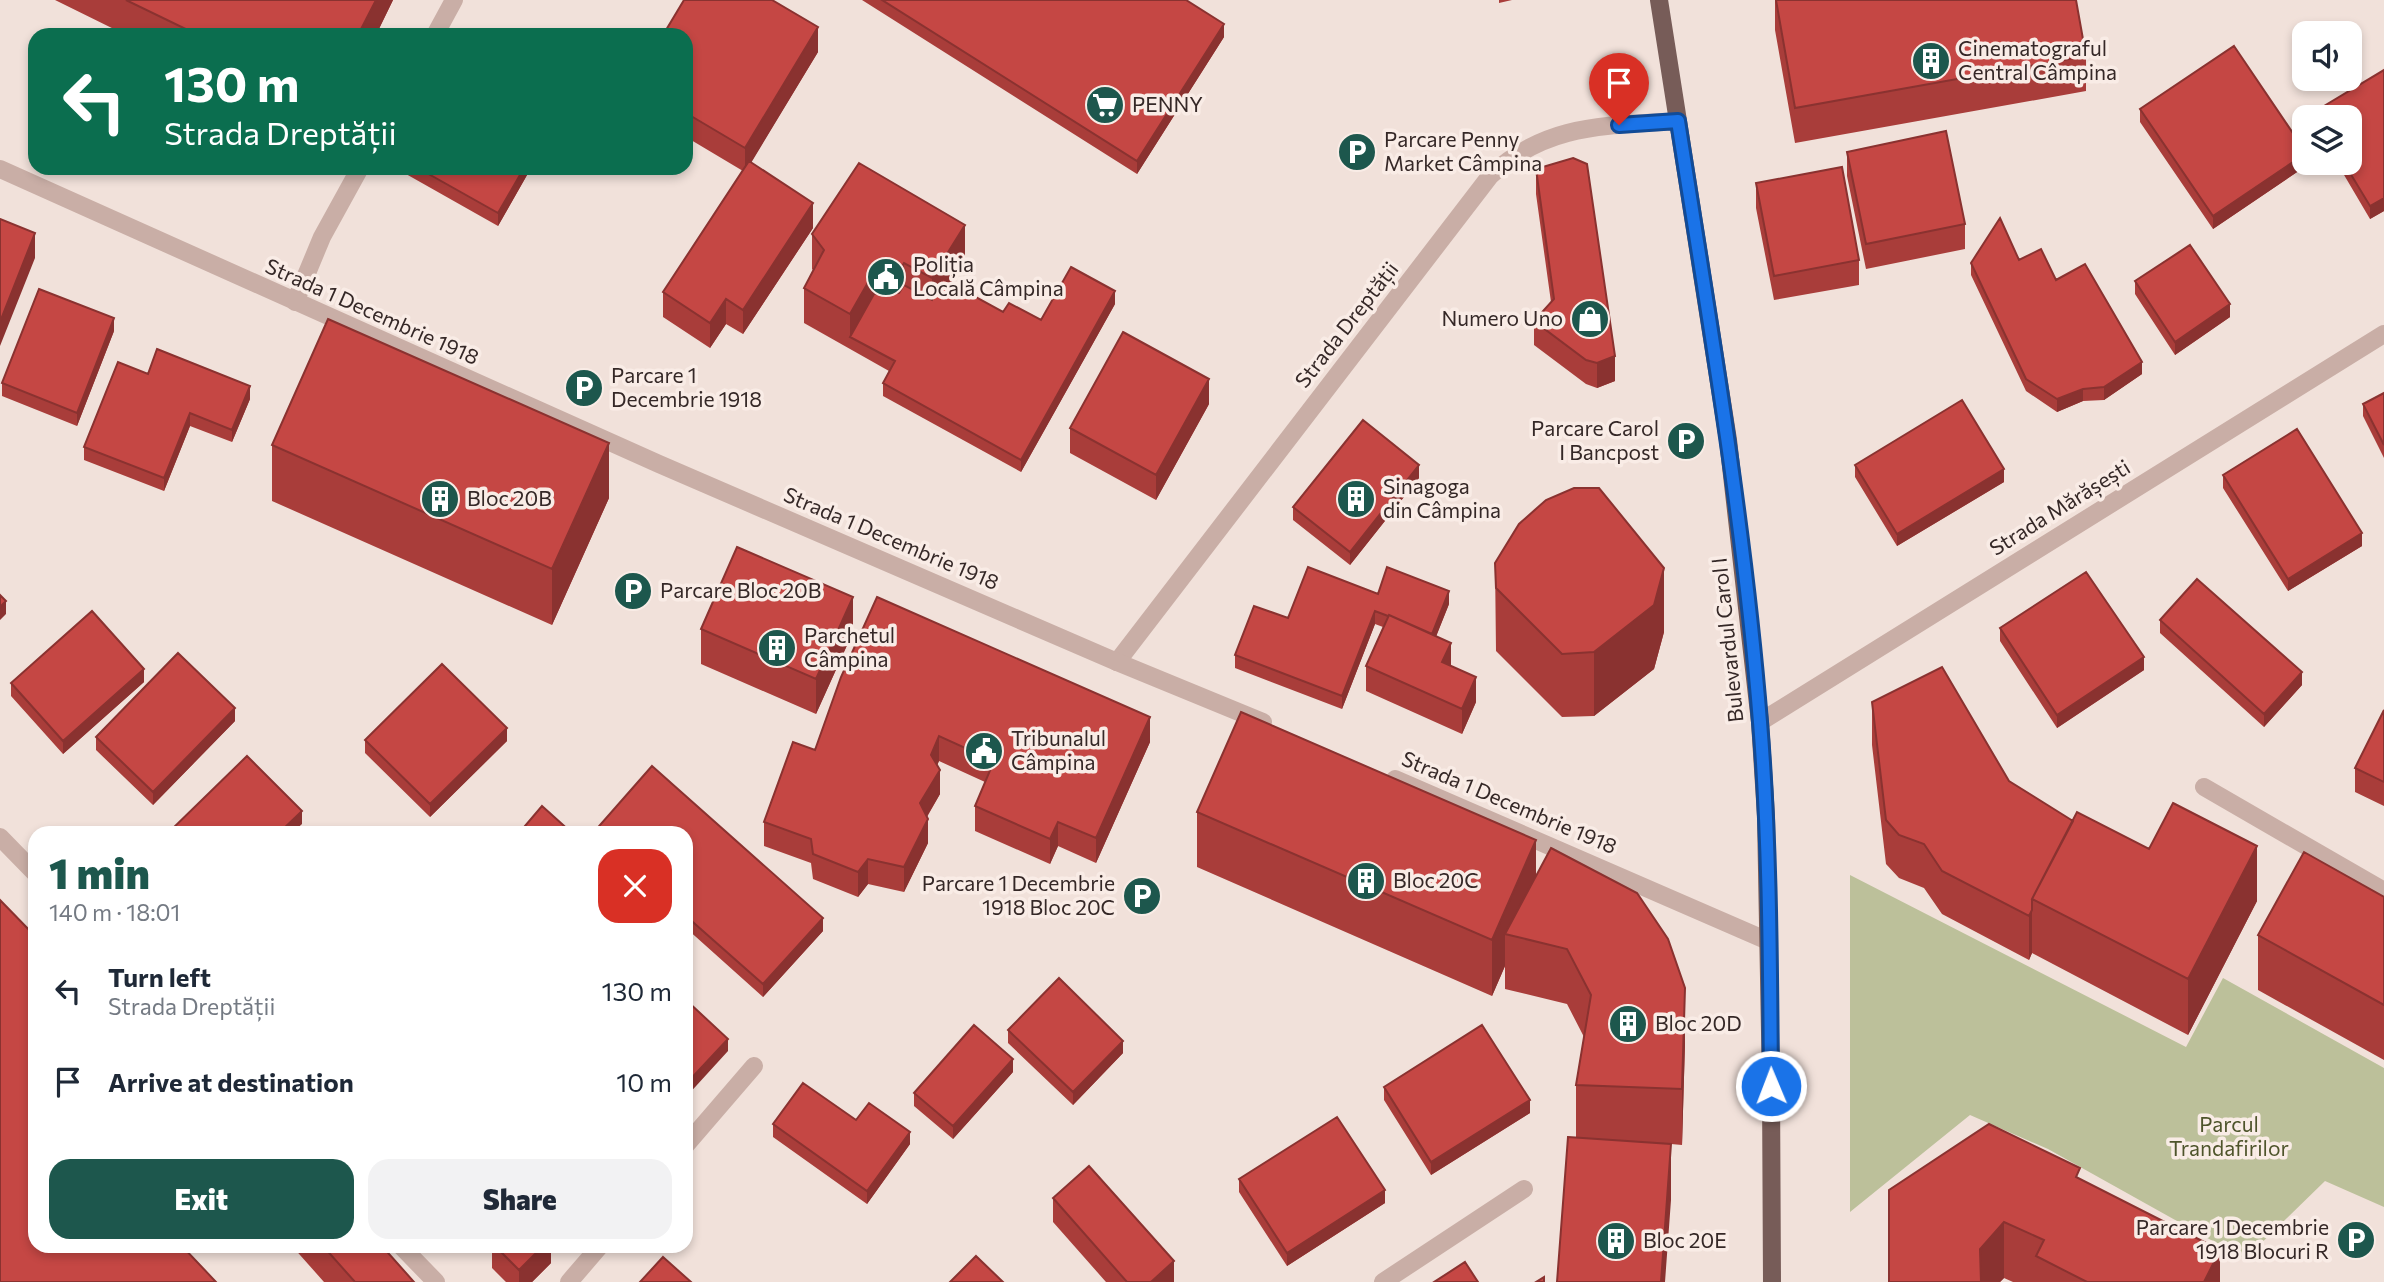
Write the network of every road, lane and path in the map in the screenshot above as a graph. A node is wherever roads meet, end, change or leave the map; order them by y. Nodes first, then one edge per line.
1 (454, 0) edge
2 (1659, 0) edge
3 (439, 28) edge
4 (1678, 121) junction
5 (0, 169) edge
6 (356, 175) edge
7 (295, 302) junction
8 (2384, 334) edge
9 (1117, 662) junction
10 (1760, 722) junction
11 (1276, 727) edge
12 (1378, 771) edge
13 (2204, 787) dead end
14 (0, 837) edge
15 (28, 866) edge
16 (2384, 891) edge
17 (1768, 941) junction
18 (754, 1066) dead end
19 (693, 1137) edge
20 (1524, 1189) dead end
21 (408, 1253) edge
22 (594, 1253) edge
23 (436, 1282) edge
24 (569, 1282) edge
25 (1383, 1282) edge
26 (1772, 1282) edge

1 - 3 street
2 - 4 main road, Bulevardul Carol I
4 - 9 street, Strada Dreptății
4 - 10 main road, Bulevardul Carol I
5 - 7 street, Strada 1 Decembrie 1918
6 - 7 street
7 - 9 street, Strada 1 Decembrie 1918
8 - 10 street, Strada Mărășești
9 - 11 street, Strada 1 Decembrie 1918
10 - 17 main road, Bulevardul Carol I
12 - 17 street, Strada 1 Decembrie 1918
13 - 16 street
14 - 15 street
17 - 26 main road, Bulevardul Carol I
18 - 19 street
20 - 25 street
21 - 23 street
22 - 24 street

